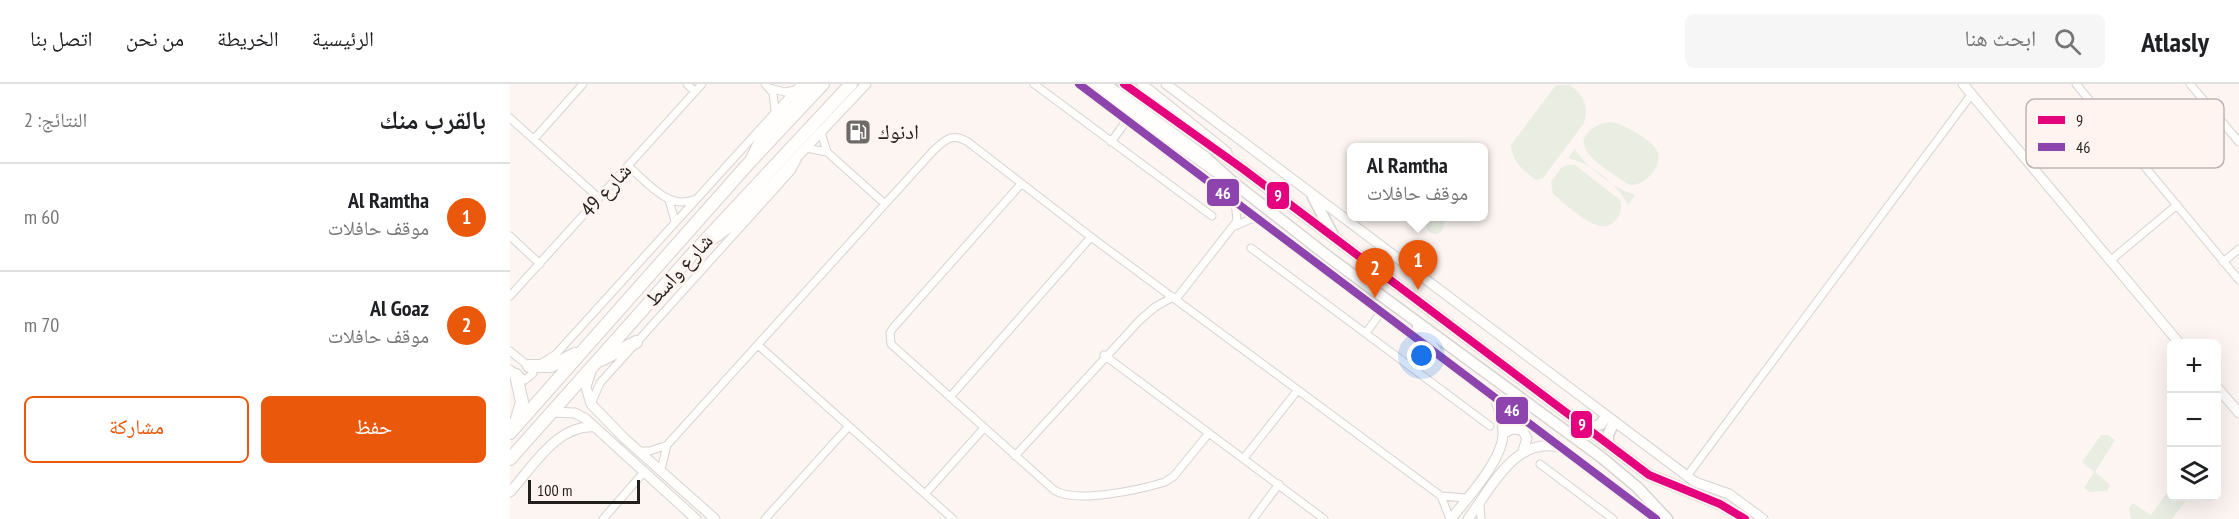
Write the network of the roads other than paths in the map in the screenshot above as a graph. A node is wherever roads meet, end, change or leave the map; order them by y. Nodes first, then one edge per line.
1 (583, 84) edge
2 (687, 84) edge
3 (702, 84) edge
4 (801, 84) edge
5 (810, 84) edge
6 (824, 84) edge
7 (851, 84) edge
8 (866, 84) edge
9 (1034, 84) edge
10 (1079, 84) edge
11 (1092, 84) edge
12 (1105, 84) edge
13 (1124, 84) edge
14 (1142, 84) edge
15 (1166, 84) edge
16 (1963, 84) edge
17 (2076, 84) edge
18 (2190, 84) edge
19 (767, 86) edge
20 (795, 90) junction
21 (695, 92) junction
22 (1971, 94) junction
23 (2089, 99) edge
24 (2203, 99) edge
25 (1120, 105) junction
26 (776, 111) junction
27 (510, 118) edge
28 (1127, 120) junction
29 (2224, 124) edge
30 (821, 132) junction
31 (534, 139) junction
32 (1112, 142) junction
33 (2239, 142) edge
34 (802, 151) junction
35 (827, 152) junction
36 (2026, 159) edge
37 (748, 164) junction
38 (628, 166) junction
39 (2033, 168) edge
40 (2146, 168) edge
41 (1243, 169) junction
42 (1234, 183) junction
43 (1021, 184) junction
44 (1314, 197) junction
45 (599, 198) junction
46 (669, 200) junction
47 (694, 200) junction
48 (1235, 201) junction
49 (885, 204) junction
50 (2177, 205) junction
51 (1212, 216) dead end
52 (1261, 219) junction
53 (675, 221) junction
54 (1233, 227) junction
55 (510, 236) edge
56 (1091, 237) junction
57 (1341, 244) junction
58 (1251, 248) dead end
59 (2239, 249) edge
60 (695, 251) junction
61 (2111, 260) junction
62 (2223, 262) junction
63 (540, 264) junction
64 (2239, 280) edge
65 (510, 296) edge
66 (1175, 298) junction
67 (1381, 312) junction
68 (1413, 320) junction
69 (1366, 333) junction
70 (2177, 339) edge
71 (636, 342) junction
72 (758, 345) junction
73 (586, 347) junction
74 (510, 351) edge
75 (1436, 351) junction
76 (1104, 356) junction
77 (594, 363) junction
78 (527, 365) junction
79 (513, 372) edge
80 (1297, 391) junction
81 (2221, 391) edge
82 (510, 394) edge
83 (1494, 395) junction
84 (950, 397) junction
85 (591, 404) junction
86 (551, 412) junction
87 (2239, 413) edge
88 (1610, 419) junction
89 (849, 426) junction
90 (1490, 426) dead end
91 (984, 428) junction
92 (596, 429) junction
93 (1588, 430) junction
94 (511, 431) edge
95 (616, 431) junction
96 (1209, 433) junction
97 (1504, 434) junction
98 (1608, 444) junction
99 (667, 445) junction
100 (1560, 447) junction
101 (639, 451) junction
102 (1522, 452) junction
103 (1015, 456) junction
104 (1244, 458) junction
105 (510, 459) edge
106 (1540, 464) dead end
107 (661, 470) junction
108 (644, 472) junction
109 (1687, 476) junction
110 (1279, 484) junction
111 (510, 492) edge
112 (926, 494) junction
113 (1441, 496) junction
114 (1466, 498) junction
115 (1480, 503) junction
116 (603, 519) edge
117 (696, 519) edge
118 (715, 519) edge
119 (765, 519) edge
120 (953, 519) edge
121 (1253, 519) edge
122 (1324, 519) edge
123 (1450, 519) edge
124 (1468, 519) edge
125 (1480, 519) edge
126 (1613, 519) edge
127 (1656, 519) edge
128 (1667, 519) edge
129 (1745, 519) edge
130 (1763, 519) edge

1 - 31 street
2 - 21 street
3 - 21 street, شارع 49
4 - 20 street
5 - 37 street
6 - 37 highway, شارع واسط
7 - 60 highway, شارع واسط
8 - 30 street
9 - 32 street
10 - 28 street
11 - 25 street
12 - 42 main road
13 - 41 main road
14 - 41 street
15 - 44 street
16 - 22 street
17 - 23 street
18 - 24 street
19 - 20 street
19 - 26 street
20 - 26 street
21 - 38 street, شارع 49
22 - 36 street
22 - 109 street
25 - 28 street
25 - 42 street
26 - 47 street
27 - 31 street
28 - 32 street
28 - 48 street
29 - 33 street
30 - 34 street
30 - 35 street
31 - 45 street
32 - 51 street
34 - 35 street
34 - 60 street
34 - 71 street
35 - 49 street
37 - 73 highway, شارع واسط
38 - 45 street, شارع 49
38 - 46 street
39 - 61 street
40 - 50 street
41 - 57 main road
42 - 68 main road
43 - 49 street
43 - 56 street
43 - 84 street
44 - 57 main road
44 - 88 street
45 - 63 street, شارع 49
46 - 47 street
46 - 53 street
47 - 53 street
48 - 52 street
48 - 54 street
49 - 72 street
50 - 61 street
50 - 62 street
52 - 54 street
52 - 67 street
53 - 78 street
54 - 66 street
55 - 63 street
56 - 66 street
56 - 84 street
57 - 93 main road
58 - 69 street
59 - 62 street
60 - 77 highway, شارع واسط
61 - 70 street
62 - 64 street
63 - 65 street, شارع 49
66 - 76 street
66 - 80 street
67 - 69 street
67 - 75 street
68 - 75 main road
68 - 128 main road
69 - 90 street
71 - 77 highway
71 - 85 street
72 - 89 street
72 - 99 street
73 - 78 highway
73 - 94 highway, شارع واسط
74 - 78 street
75 - 83 street
76 - 96 street
76 - 103 street
77 - 85 street
77 - 86 highway, شارع واسط
78 - 79 street
79 - 82 street
79 - 94 highway
80 - 104 street
80 - 113 street
81 - 87 street
83 - 97 street
83 - 100 street
84 - 91 street
85 - 95 street
86 - 92 street
86 - 105 highway, شارع واسط
88 - 93 main road
88 - 98 main road
88 - 109 street
89 - 112 street
89 - 119 street
91 - 103 street
91 - 112 street
92 - 95 street
92 - 108 street
92 - 111 street
93 - 98 main road
95 - 101 street
96 - 103 street
96 - 104 street
97 - 102 street
97 - 114 street
98 - 129 main road
99 - 101 street
99 - 107 street
100 - 102 street
100 - 127 street
101 - 107 street
102 - 115 street
104 - 110 street
106 - 126 street
107 - 118 street
108 - 116 street
108 - 117 street
109 - 130 street
110 - 121 street
110 - 122 street
112 - 120 street
113 - 114 street
113 - 123 street
114 - 123 street
115 - 124 street
115 - 125 street

